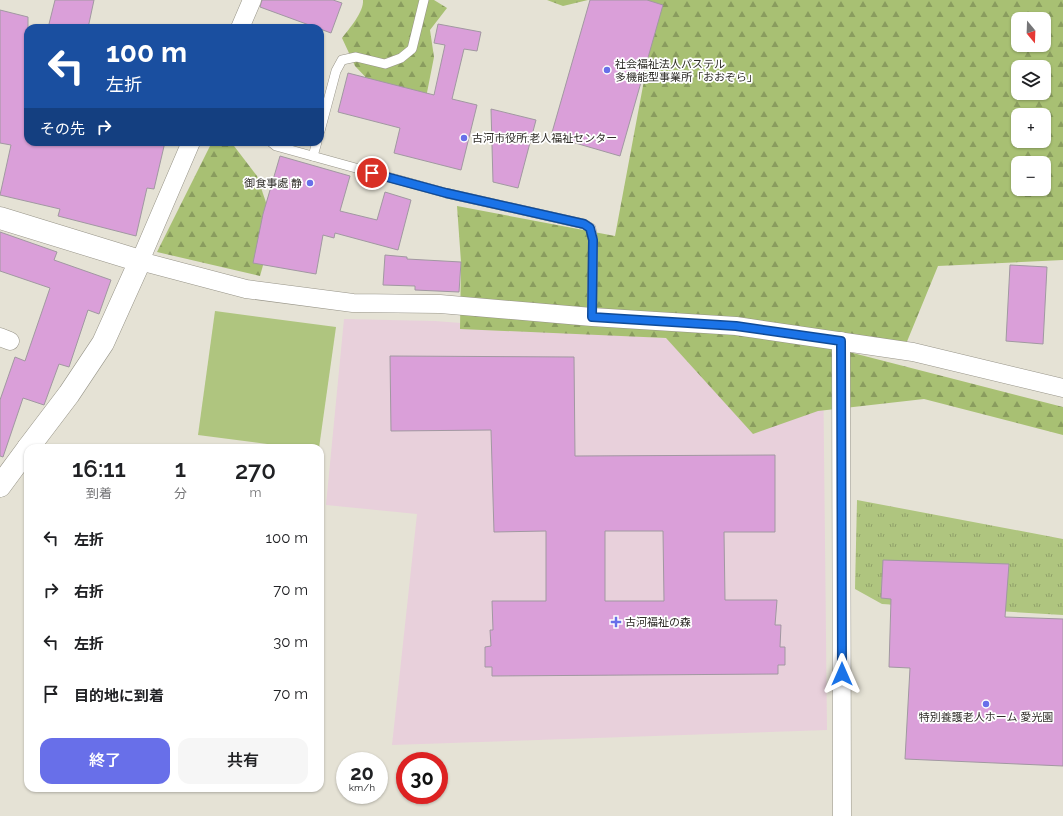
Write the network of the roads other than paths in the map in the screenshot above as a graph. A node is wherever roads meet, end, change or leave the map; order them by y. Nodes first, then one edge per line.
1 (252, 0) edge
2 (424, 0) edge
3 (242, 24) edge
4 (324, 116) edge
5 (189, 146) edge
6 (276, 146) edge
7 (316, 146) edge
8 (313, 156) junction
9 (0, 218) edge
10 (140, 261) junction
11 (592, 317) junction
12 (841, 341) junction
13 (1063, 388) edge
14 (31, 444) edge
15 (24, 453) edge
16 (0, 486) edge
17 (842, 816) edge

1 - 3 street
2 - 4 lane
5 - 10 street
6 - 8 lane
7 - 8 lane
8 - 11 lane
9 - 10 street
10 - 11 street
10 - 14 street
11 - 12 street
12 - 13 street
12 - 17 street
15 - 16 street

